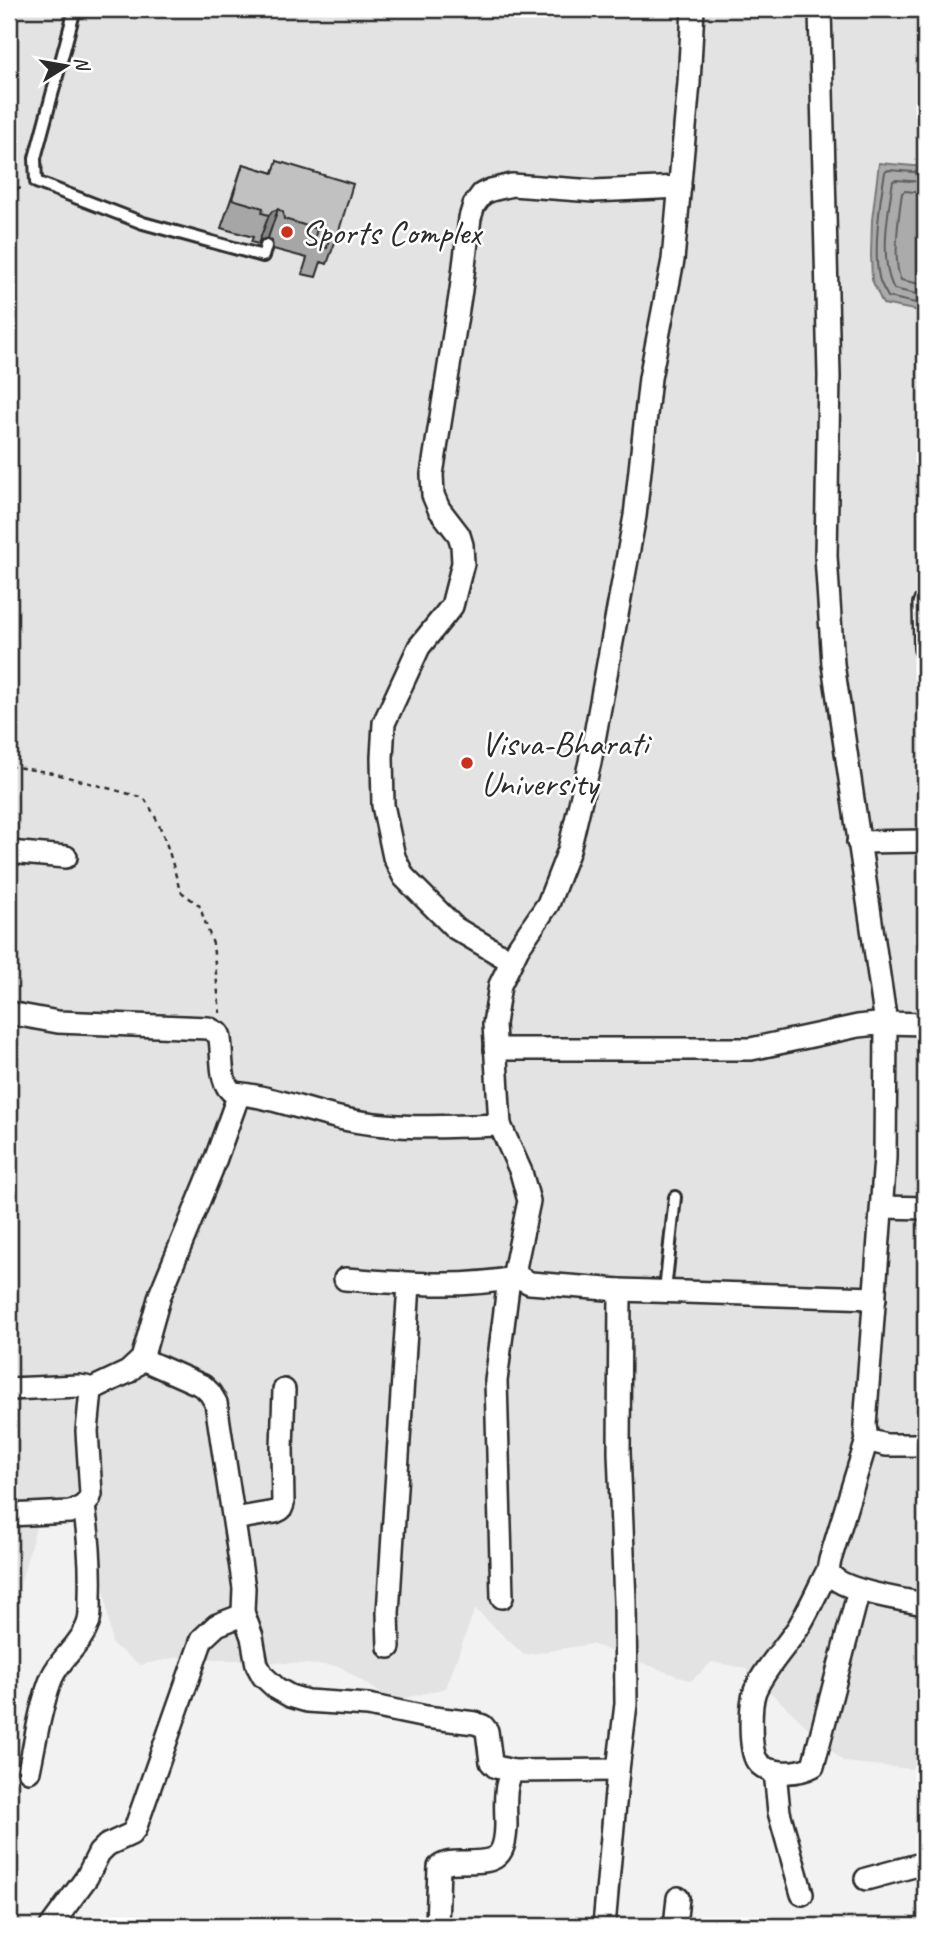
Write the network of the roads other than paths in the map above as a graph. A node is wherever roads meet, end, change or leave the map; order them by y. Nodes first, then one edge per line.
1 (75, 9) edge
2 (693, 9) edge
3 (820, 9) edge
4 (680, 187) junction
5 (266, 247) dead end
6 (924, 604) edge
7 (925, 648) edge
8 (925, 841) edge
9 (858, 842) junction
10 (9, 852) edge
11 (66, 857) dead end
12 (511, 961) junction
13 (9, 1013) edge
14 (886, 1023) junction
15 (925, 1024) edge
16 (495, 1049) junction
17 (239, 1094) junction
18 (500, 1125) junction
19 (675, 1197) dead end
20 (883, 1207) junction
21 (925, 1208) edge
22 (513, 1278) junction
23 (345, 1279) dead end
24 (409, 1284) junction
25 (620, 1290) junction
26 (665, 1291) junction
27 (875, 1298) junction
28 (142, 1359) junction
29 (9, 1389) edge
30 (285, 1390) dead end
31 (91, 1391) junction
32 (867, 1440) junction
33 (925, 1445) edge
34 (84, 1507) junction
35 (9, 1515) edge
36 (234, 1519) junction
37 (828, 1570) junction
38 (859, 1590) junction
39 (502, 1597) dead end
40 (925, 1604) edge
41 (243, 1612) junction
42 (389, 1647) dead end
43 (618, 1770) junction
44 (29, 1771) dead end
45 (513, 1771) junction
46 (775, 1771) junction
47 (925, 1863) edge
48 (866, 1878) dead end
49 (802, 1894) dead end
50 (678, 1898) dead end
51 (51, 1926) edge
52 (437, 1926) edge
53 (604, 1926) edge
54 (675, 1926) edge

1 - 5 lane
2 - 4 street
3 - 9 street
4 - 12 street
4 - 12 street
6 - 7 street
8 - 9 street
9 - 14 street
10 - 11 street
12 - 16 street
13 - 17 street
14 - 15 street
14 - 16 street
14 - 20 street
16 - 18 street
17 - 18 street
17 - 28 street
18 - 22 street
19 - 26 lane
20 - 21 street
20 - 27 street
22 - 24 street
22 - 25 street
22 - 39 street
23 - 24 street
24 - 42 street
25 - 26 street
25 - 43 street
26 - 27 street
27 - 32 street
28 - 31 street
28 - 36 street
29 - 31 street
30 - 36 street
31 - 34 street
32 - 33 street
32 - 37 street
34 - 35 street
34 - 44 street
36 - 41 street
37 - 38 street
37 - 46 street
38 - 40 street
38 - 46 street
41 - 45 street
41 - 51 street
43 - 45 street
43 - 53 street
45 - 52 street
46 - 49 street
47 - 48 street
50 - 54 street

